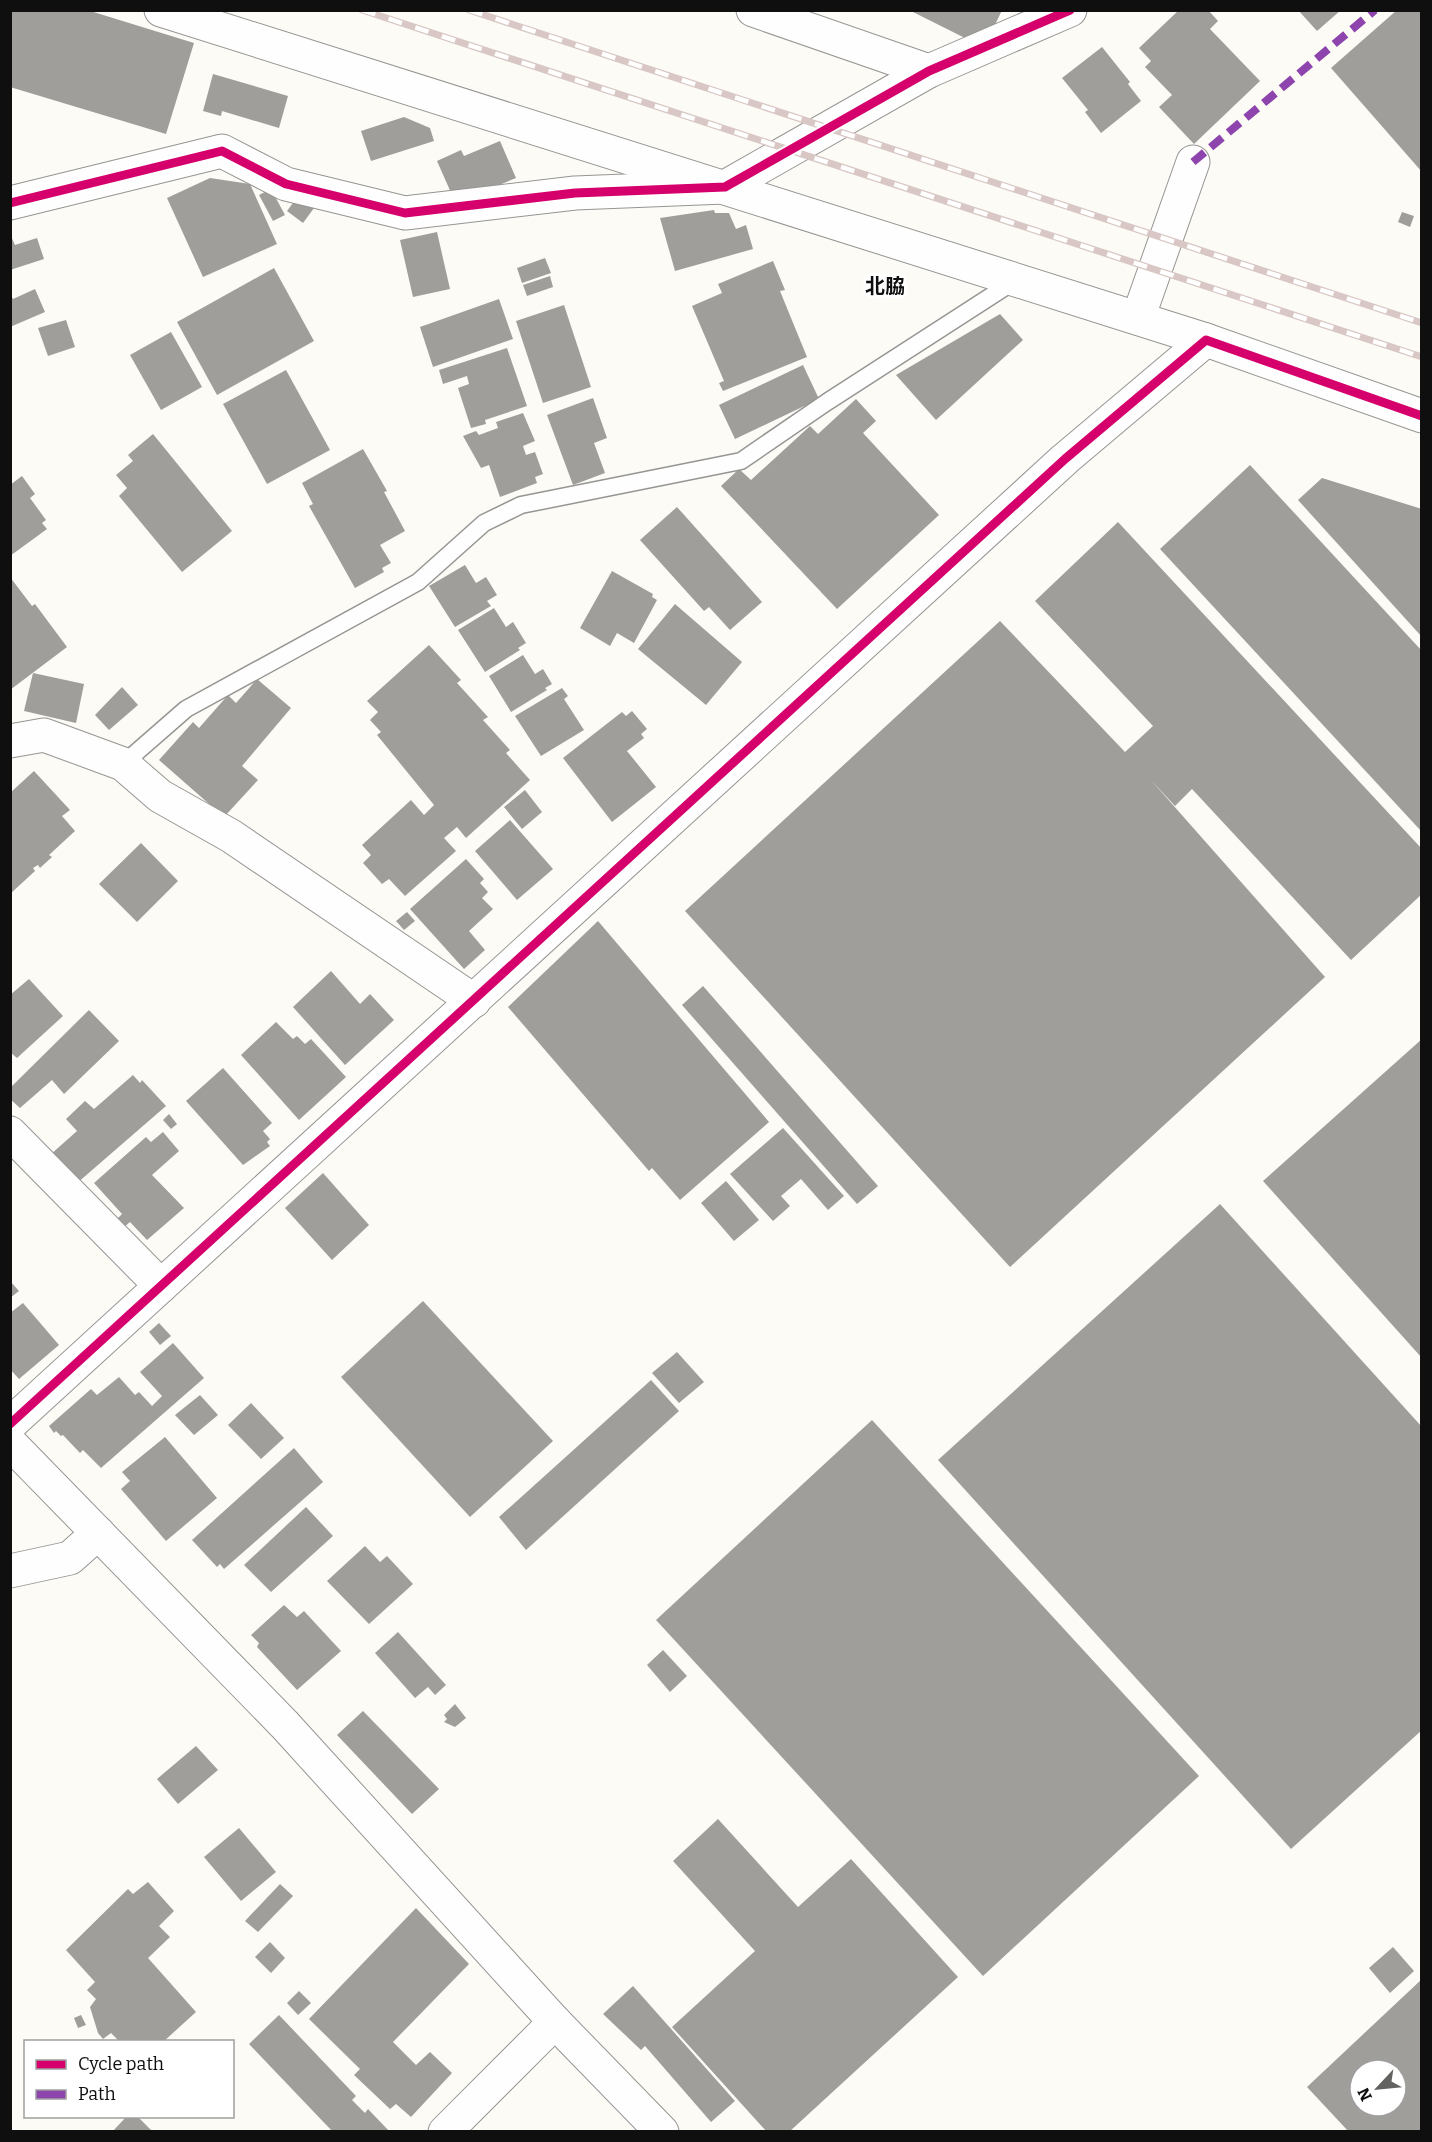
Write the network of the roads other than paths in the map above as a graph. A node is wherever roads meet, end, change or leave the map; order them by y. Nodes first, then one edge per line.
1 (161, 10) edge
2 (753, 10) edge
3 (1070, 10) edge
4 (929, 71) junction
5 (1194, 162) dead end
6 (725, 187) junction
7 (10, 203) edge
8 (1016, 280) junction
9 (1138, 318) junction
10 (1206, 340) junction
11 (1422, 416) edge
12 (11, 741) edge
13 (123, 765) junction
14 (474, 1000) junction
15 (10, 1133) edge
16 (161, 1286) junction
17 (15, 1411) edge
18 (10, 1443) edge
19 (98, 1533) junction
20 (10, 1571) edge
21 (555, 2022) junction
22 (445, 2132) edge
23 (662, 2132) edge

1 - 6 street
2 - 4 street
3 - 4 street
4 - 6 street
5 - 9 street
6 - 7 street
6 - 8 street
8 - 9 street
8 - 13 lane
9 - 10 street
10 - 11 street
10 - 14 street
12 - 13 street
13 - 14 street
14 - 16 street
15 - 16 street
16 - 17 street
18 - 19 street
19 - 20 street
19 - 21 street
21 - 22 street
21 - 23 street

